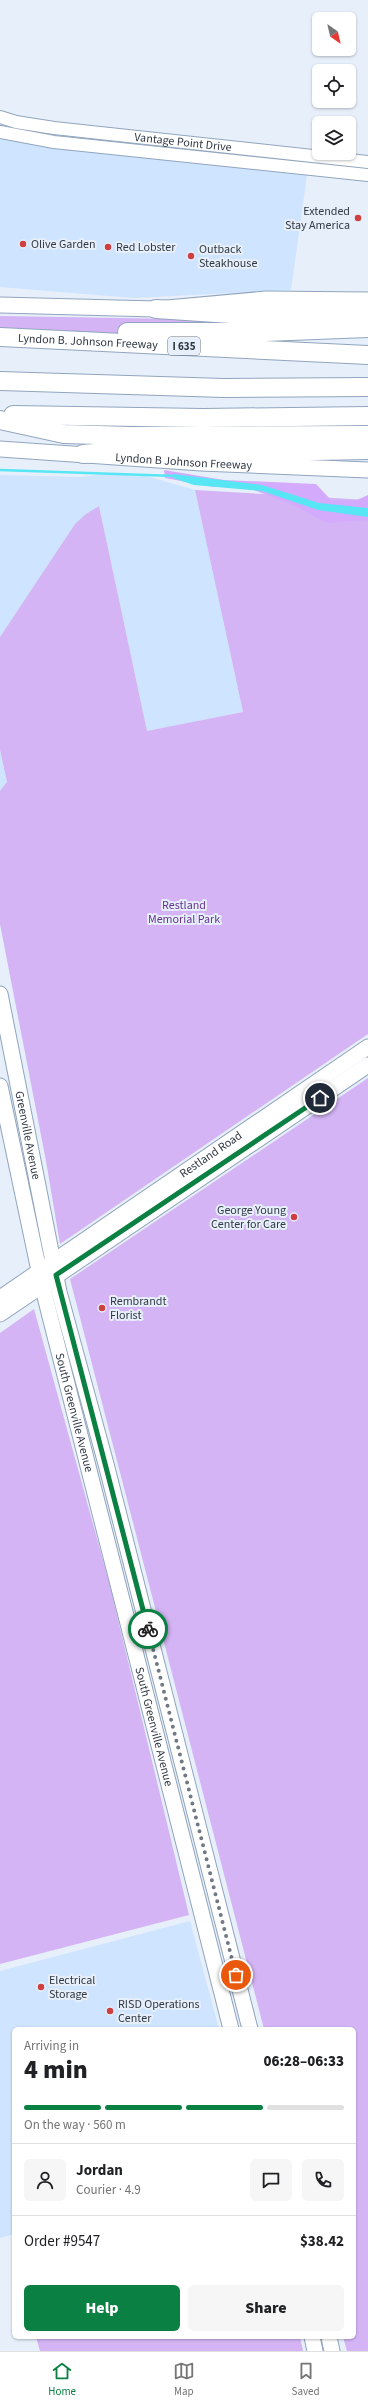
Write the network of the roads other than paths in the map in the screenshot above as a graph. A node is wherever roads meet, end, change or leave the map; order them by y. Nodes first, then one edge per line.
1 (0, 116) edge
2 (0, 132) edge
3 (103, 133) junction
4 (225, 146) junction
5 (101, 147) junction
6 (224, 160) junction
7 (368, 162) edge
8 (368, 176) edge
9 (368, 300) edge
10 (0, 305) edge
11 (156, 308) junction
12 (368, 314) edge
13 (368, 328) edge
14 (0, 330) edge
15 (0, 337) edge
16 (368, 355) edge
17 (0, 381) edge
18 (368, 387) edge
19 (0, 414) edge
20 (368, 416) edge
21 (0, 420) edge
22 (368, 435) edge
23 (0, 449) edge
24 (368, 450) edge
25 (82, 454) junction
26 (368, 470) edge
27 (0, 994) edge
28 (368, 1048) edge
29 (368, 1065) edge
30 (0, 1086) edge
31 (53, 1260) junction
32 (39, 1270) junction
33 (56, 1275) junction
34 (42, 1286) junction
35 (0, 1298) edge
36 (0, 1314) edge
37 (73, 1344) junction
38 (58, 1348) junction
39 (91, 1409) junction
40 (74, 1412) junction
41 (225, 1930) junction
42 (206, 1934) junction
43 (230, 2027) edge
44 (249, 2027) edge
45 (312, 2339) edge
46 (329, 2339) edge
47 (315, 2351) edge
48 (332, 2351) edge

1 - 3 street, Vantage Point Drive
2 - 5 street, Vantage Point Drive
3 - 4 street, Vantage Point Drive
3 - 5 street
4 - 6 street
4 - 7 street, Vantage Point Drive
5 - 6 street, Vantage Point Drive
6 - 8 street, Vantage Point Drive
9 - 11 main road
10 - 11 main road
11 - 12 highway
13 - 14 highway
15 - 16 highway, Lyndon B. Johnson Freeway / I 635
17 - 18 highway
19 - 20 highway
21 - 22 highway
23 - 25 main road, Lyndon B Johnson Freeway
24 - 25 highway
25 - 26 main road, Lyndon B Johnson Freeway
27 - 31 main road, Greenville Avenue
28 - 31 main road, Restland Road
29 - 33 main road, Restland Road
30 - 32 main road, Greenville Avenue
31 - 32 main road, Restland Road
31 - 33 main road, Greenville Avenue
32 - 34 main road, Greenville Avenue
32 - 35 main road, Restland Road
33 - 34 main road, Restland Road
33 - 37 main road, South Greenville Avenue
34 - 36 main road, Restland Road
34 - 38 main road, South Greenville Avenue
37 - 38 main road
37 - 39 main road, South Greenville Avenue
38 - 40 main road, South Greenville Avenue
39 - 40 main road
39 - 41 main road, South Greenville Avenue
40 - 42 main road, South Greenville Avenue
41 - 42 main road
41 - 44 main road, South Greenville Avenue
42 - 43 main road, South Greenville Avenue
45 - 47 main road
46 - 48 main road

